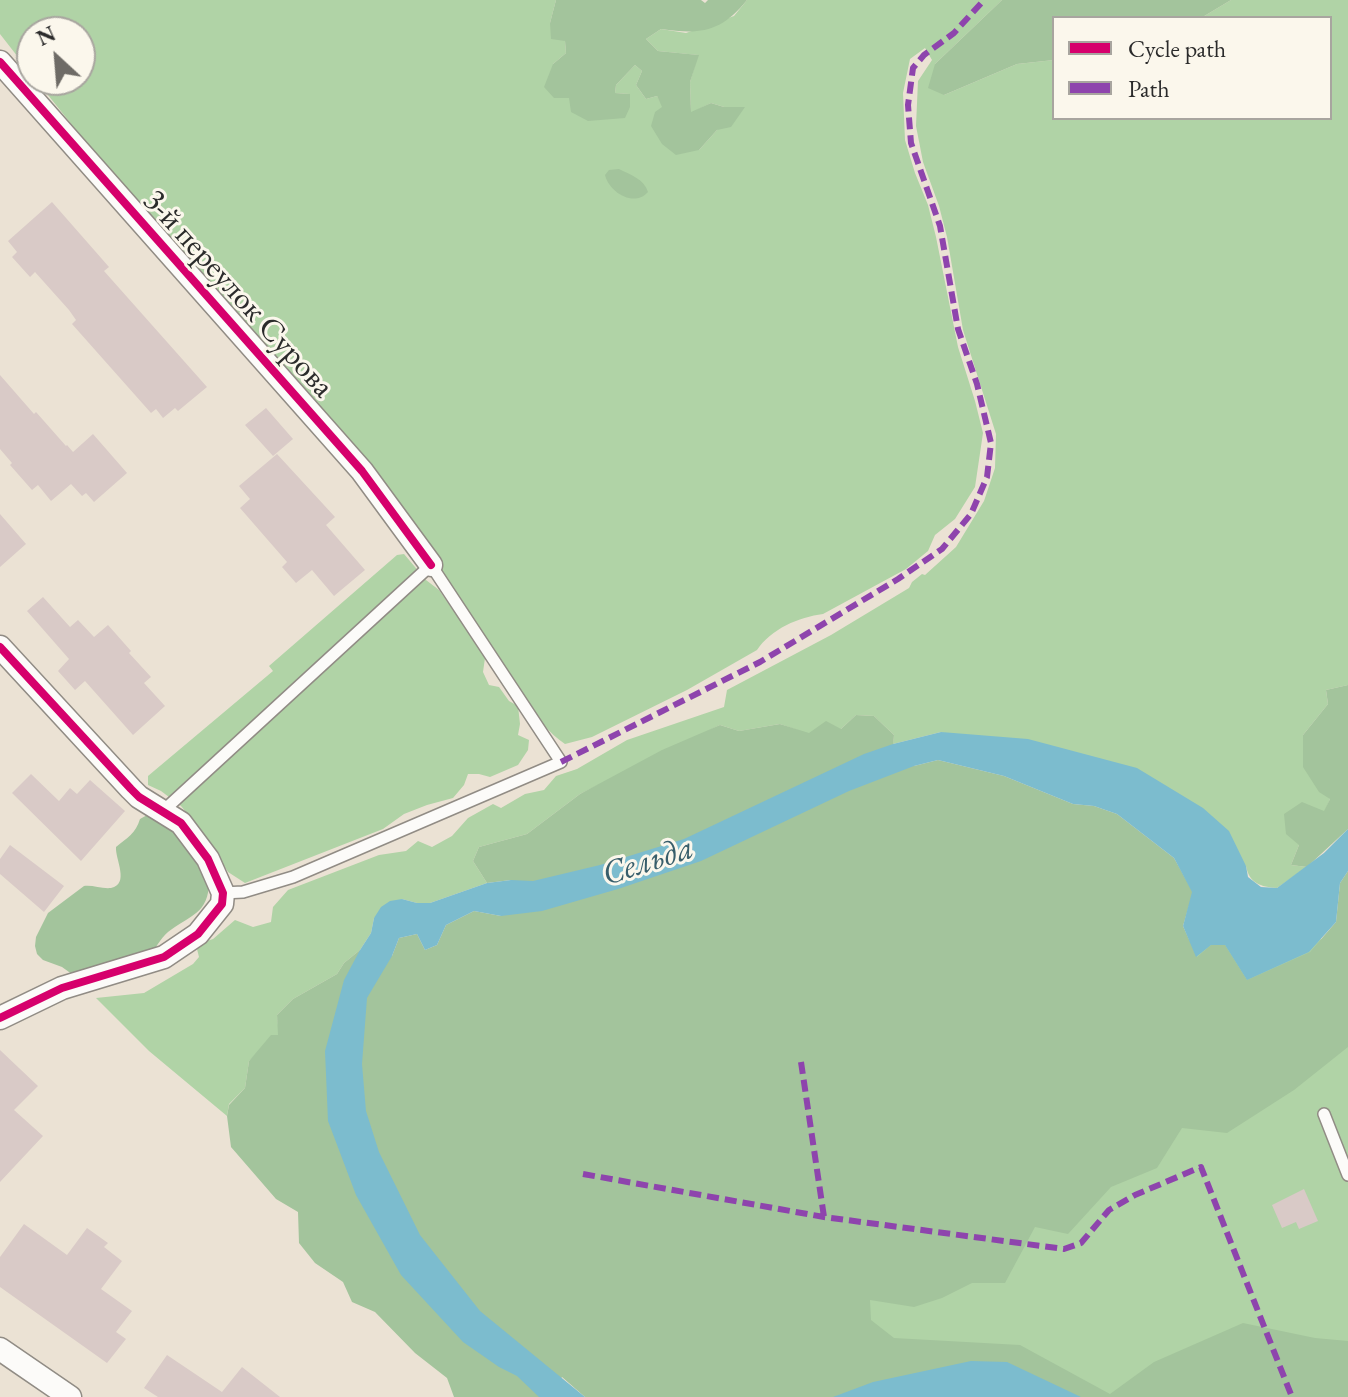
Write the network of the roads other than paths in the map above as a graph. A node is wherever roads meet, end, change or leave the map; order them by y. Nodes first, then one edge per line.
1 (0, 62) edge
2 (431, 565) junction
3 (0, 647) edge
4 (162, 812) junction
5 (223, 893) junction
6 (0, 1018) edge
7 (1324, 1114) dead end
8 (1348, 1175) edge
9 (0, 1349) edge
10 (70, 1397) edge

1 - 2 street, 3-й переулок Сурова
2 - 4 lane
2 - 5 lane
3 - 4 street
4 - 5 street
5 - 6 street
7 - 8 lane
9 - 10 street

